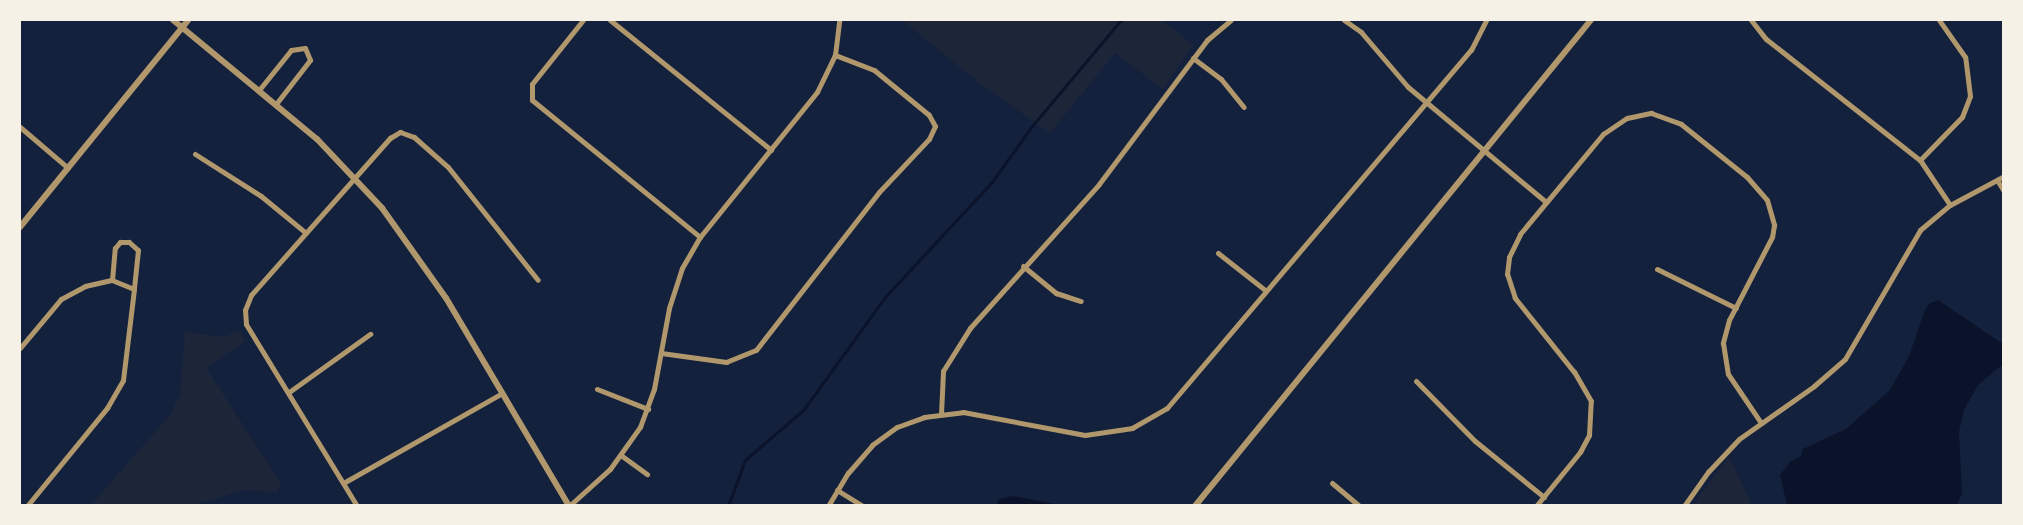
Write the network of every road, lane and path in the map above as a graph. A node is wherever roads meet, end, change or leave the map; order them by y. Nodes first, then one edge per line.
1 (173, 20) edge
2 (188, 20) edge
3 (583, 20) edge
4 (610, 20) edge
5 (839, 20) edge
6 (1231, 20) edge
7 (1344, 20) edge
8 (1486, 20) edge
9 (1591, 20) edge
10 (1751, 20) edge
11 (1939, 20) edge
12 (182, 27) junction
13 (835, 56) junction
14 (1193, 58) junction
15 (259, 90) junction
16 (1428, 103) junction
17 (276, 104) junction
18 (1244, 107) dead end
19 (20, 127) edge
20 (771, 150) junction
21 (1485, 150) junction
22 (195, 154) dead end
23 (1920, 160) junction
24 (68, 168) junction
25 (2004, 176) edge
26 (355, 177) junction
27 (1997, 180) junction
28 (2004, 191) edge
29 (1546, 202) junction
30 (1950, 205) junction
31 (20, 227) edge
32 (306, 233) junction
33 (700, 237) junction
34 (1218, 253) dead end
35 (1023, 266) junction
36 (1657, 269) dead end
37 (112, 280) junction
38 (538, 280) dead end
39 (134, 289) junction
40 (1265, 290) junction
41 (1081, 301) dead end
42 (1736, 308) junction
43 (370, 334) dead end
44 (20, 348) edge
45 (661, 353) junction
46 (1416, 381) dead end
47 (597, 389) dead end
48 (289, 392) junction
49 (502, 393) junction
50 (648, 409) junction
51 (941, 414) junction
52 (1761, 423) junction
53 (622, 456) junction
54 (647, 474) dead end
55 (345, 482) junction
56 (1332, 483) dead end
57 (837, 490) junction
58 (1544, 497) junction
59 (569, 505) edge
60 (27, 506) edge
61 (357, 506) edge
62 (828, 506) edge
63 (863, 506) edge
64 (1195, 506) edge
65 (1359, 506) edge
66 (1536, 506) edge
67 (1684, 506) edge

1 - 12 street
2 - 12 street
3 - 33 street
4 - 20 street
5 - 13 street
6 - 14 street
7 - 16 street
8 - 16 street
9 - 21 street
10 - 23 street
11 - 23 street
12 - 15 street
12 - 24 street
13 - 20 street
13 - 45 street
14 - 18 street
14 - 35 street
15 - 17 street
15 - 17 street
16 - 21 street
16 - 40 street
17 - 26 street
19 - 24 street
20 - 33 street
21 - 29 street
21 - 64 street
22 - 32 street
23 - 30 street
24 - 31 street
25 - 27 street
26 - 32 street
26 - 38 street
26 - 49 street
27 - 28 street
27 - 30 street
29 - 42 street
29 - 58 street
30 - 52 street
32 - 48 street
33 - 45 street
34 - 40 street
35 - 41 street
35 - 51 street
36 - 42 street
37 - 39 street
37 - 39 street
37 - 44 street
39 - 60 street
40 - 51 street
42 - 52 street
43 - 48 street
45 - 50 street
46 - 58 street
47 - 50 street
48 - 55 street
49 - 55 street
49 - 59 street
50 - 53 street
51 - 57 street
52 - 67 street
53 - 54 street
53 - 59 street
55 - 61 street
56 - 65 street
57 - 62 street
57 - 63 street
58 - 66 street

